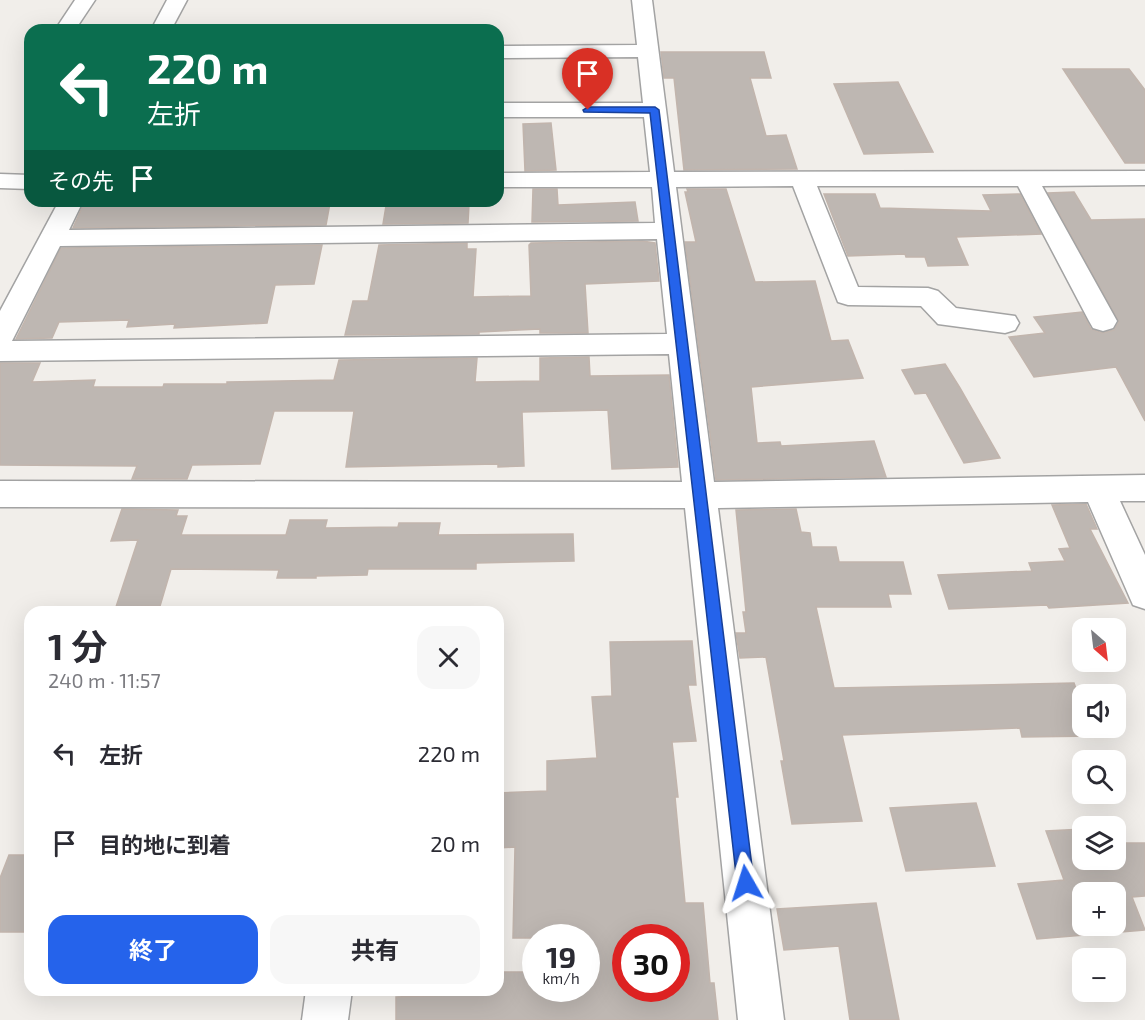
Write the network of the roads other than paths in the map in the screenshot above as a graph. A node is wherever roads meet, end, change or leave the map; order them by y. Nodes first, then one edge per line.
1 (85, 0) edge
2 (177, 0) edge
3 (642, 0) edge
4 (69, 24) edge
5 (164, 24) edge
6 (648, 51) junction
7 (504, 52) edge
8 (504, 110) edge
9 (655, 110) junction
10 (663, 178) junction
11 (802, 178) junction
12 (1026, 178) junction
13 (1145, 178) edge
14 (504, 180) edge
15 (0, 181) edge
16 (24, 182) edge
17 (68, 207) edge
18 (669, 231) junction
19 (52, 238) junction
20 (1103, 321) dead end
21 (1005, 323) dead end
22 (0, 337) edge
23 (683, 345) junction
24 (0, 351) edge
25 (1098, 488) junction
26 (1145, 488) edge
27 (0, 494) edge
28 (701, 495) junction
29 (1145, 594) edge
30 (328, 996) edge
31 (325, 1020) edge
32 (761, 1020) edge

1 - 4 street
2 - 5 street
3 - 6 street
6 - 7 street
6 - 9 street
8 - 9 street
9 - 10 street
10 - 11 street
10 - 14 street
10 - 18 street
11 - 12 street
11 - 21 street
12 - 13 street
12 - 20 street
15 - 16 street
17 - 19 street
18 - 19 street
18 - 23 street
19 - 22 street
23 - 24 street
23 - 28 street
25 - 26 street
25 - 28 street
25 - 29 street
27 - 28 street
28 - 32 street
30 - 31 street

